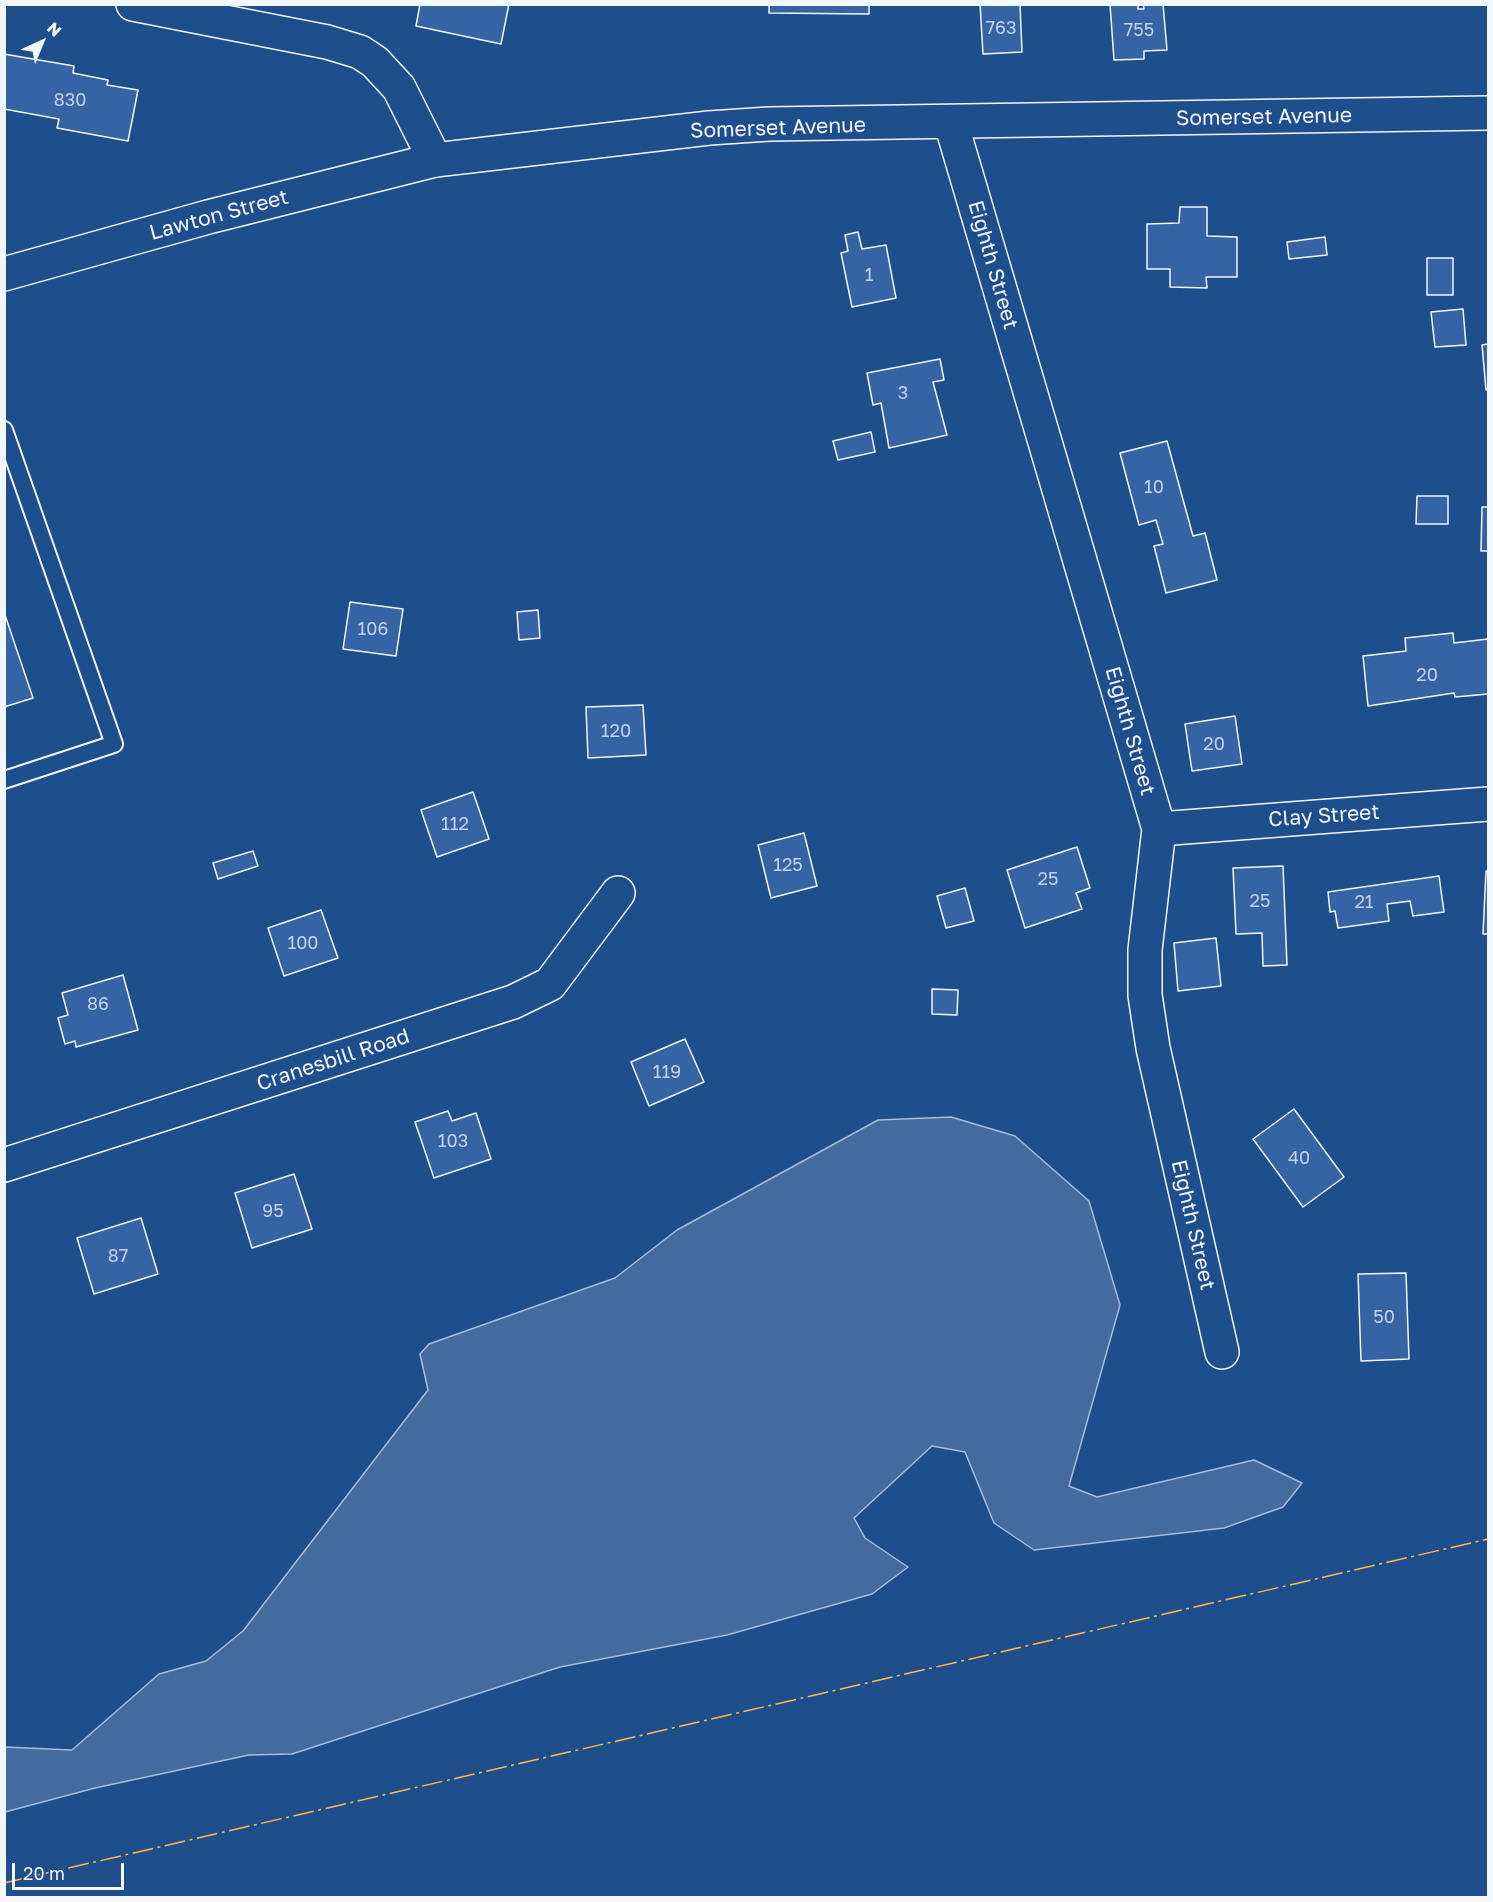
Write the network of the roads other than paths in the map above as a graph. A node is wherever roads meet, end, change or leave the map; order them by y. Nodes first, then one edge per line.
1 (133, 4) edge
2 (181, 9) edge
3 (1488, 113) edge
4 (951, 123) junction
5 (435, 160) junction
6 (4, 274) edge
7 (4, 430) edge
8 (4, 780) edge
9 (1488, 804) edge
10 (1159, 829) junction
11 (618, 893) dead end
12 (4, 1165) edge
13 (1222, 1352) dead end

1 - 2 street
2 - 5 street
3 - 4 street, Somerset Avenue
4 - 5 street, Somerset Avenue
4 - 10 street, Eighth Street
5 - 6 street, Lawton Street
7 - 8 lane
9 - 10 street, Clay Street
10 - 13 street, Eighth Street
11 - 12 street, Cranesbill Road

